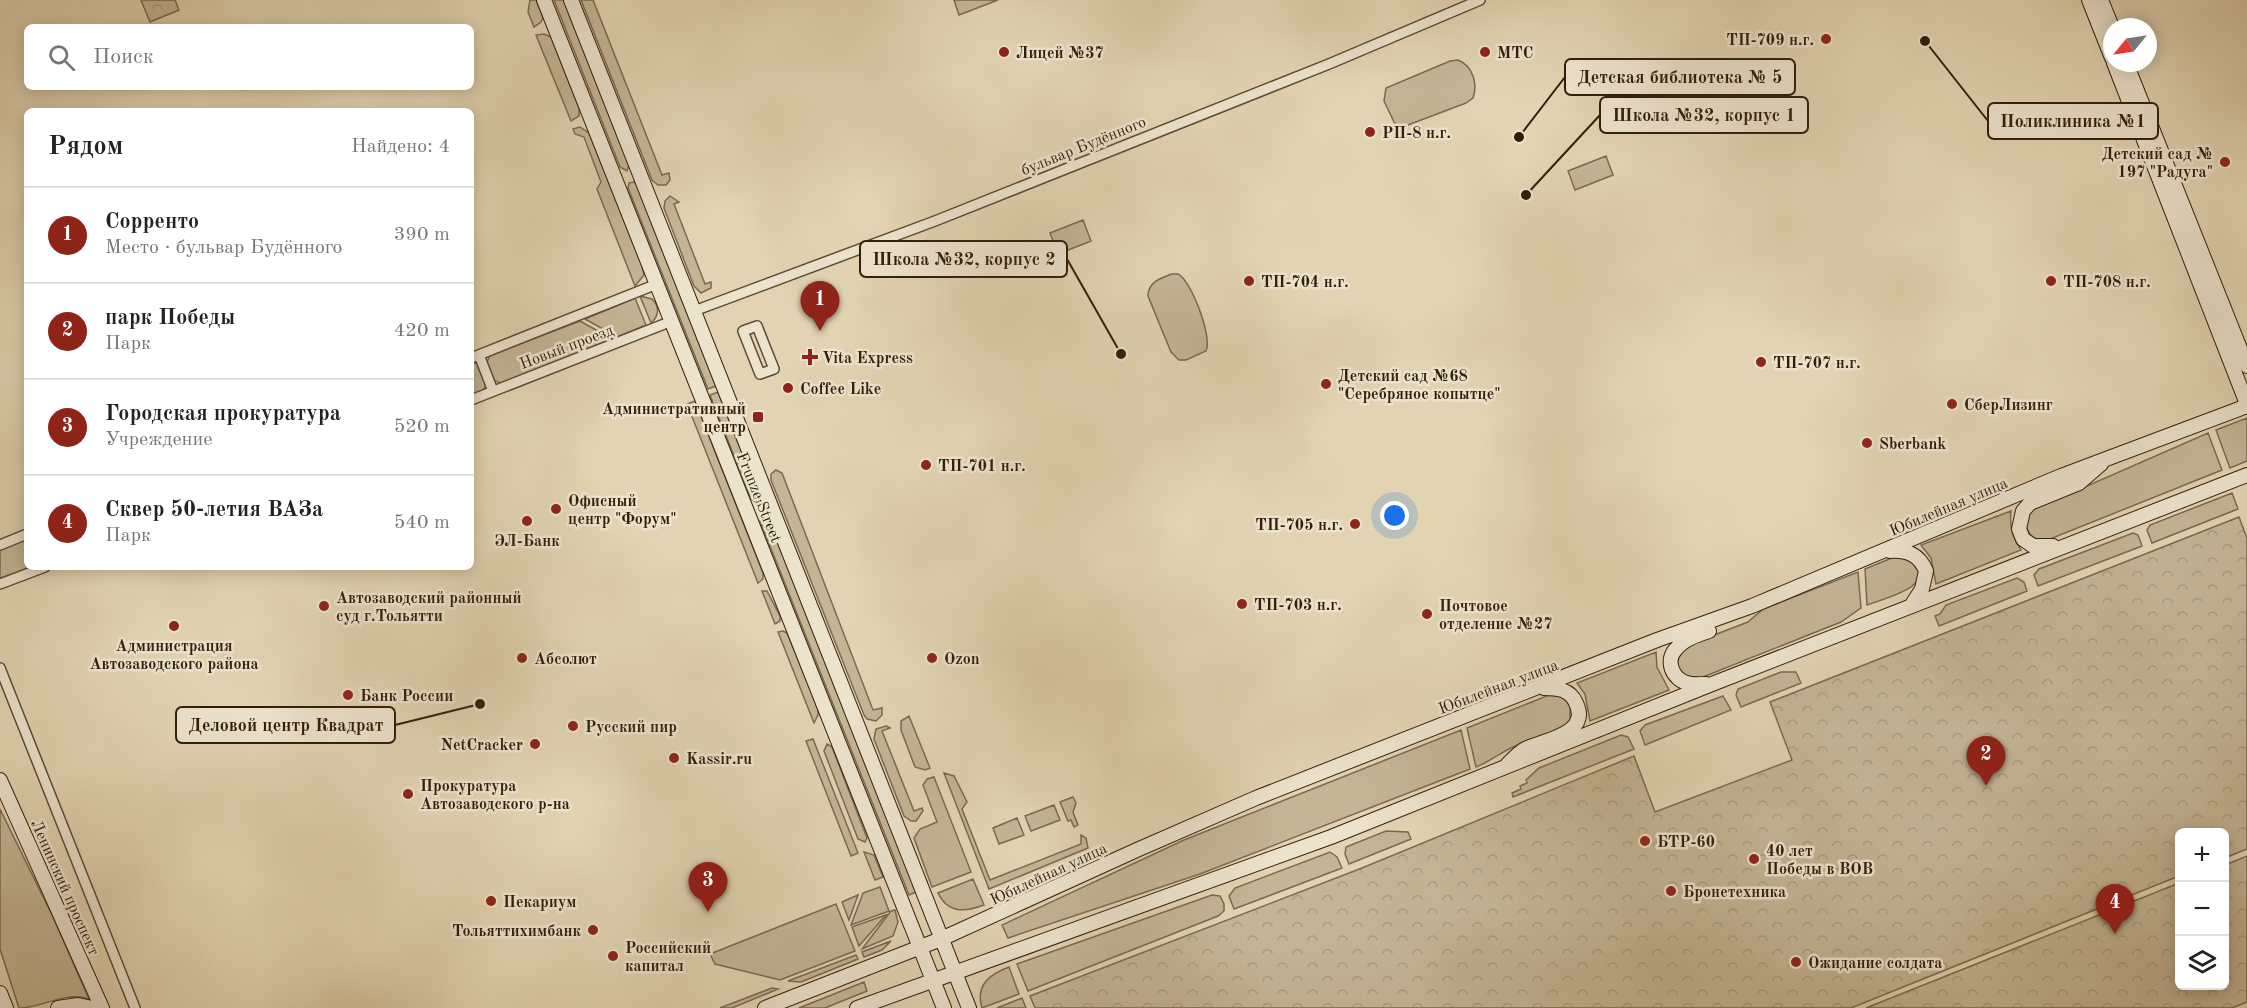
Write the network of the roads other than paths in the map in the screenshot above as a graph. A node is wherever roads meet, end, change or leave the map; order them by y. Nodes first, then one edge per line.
1 (544, 0) edge
2 (571, 0) edge
3 (1480, 0) edge
4 (2089, 0) edge
5 (2101, 0) edge
6 (2108, 18) edge
7 (2103, 35) edge
8 (2118, 72) edge
9 (2130, 72) edge
10 (640, 175) junction
11 (617, 184) junction
12 (657, 284) junction
13 (694, 311) junction
14 (672, 321) junction
15 (475, 357) edge
16 (2247, 366) edge
17 (760, 374) joint
18 (493, 391) junction
19 (474, 399) edge
20 (2247, 405) edge
21 (2110, 457) junction
22 (2247, 475) edge
23 (770, 504) junction
24 (749, 512) junction
25 (24, 535) edge
26 (0, 545) edge
27 (2066, 545) junction
28 (1881, 551) junction
29 (37, 570) edge
30 (0, 584) edge
31 (1752, 606) junction
32 (1911, 606) junction
33 (0, 668) edge
34 (1712, 684) junction
35 (1538, 688) junction
36 (1501, 771) junction
37 (0, 780) edge
38 (941, 939) junction
39 (920, 947) junction
40 (954, 972) junction
41 (933, 979) junction
42 (0, 993) edge
43 (6, 1008) edge
44 (58, 1008) edge
45 (92, 1008) edge
46 (102, 1008) edge
47 (135, 1008) edge
48 (765, 1008) edge
49 (857, 1008) edge
50 (944, 1008) edge
51 (969, 1008) edge

1 - 11 main road, Frunze Street
2 - 10 main road, Frunze Street
3 - 13 street, бульвар Будённого
4 - 7 main road
5 - 6 main road
8 - 20 main road
9 - 16 main road
10 - 11 main road
10 - 13 main road, Frunze Street
11 - 12 main road, Frunze Street
12 - 14 main road, Frunze Street
12 - 15 street, Новый проезд
13 - 23 main road, Frunze Street
14 - 18 street, Новый проезд
14 - 24 main road, Frunze Street
15 - 18 street
17 - 17 street
18 - 19 street, Новый проезд
20 - 21 main road, Юбилейная улица
21 - 27 main road
21 - 28 main road, Юбилейная улица
22 - 27 main road
23 - 24 main road
23 - 38 main road, Frunze Street
24 - 39 main road, Frunze Street
25 - 26 street
27 - 32 main road
28 - 31 main road, Юбилейная улица
28 - 32 main road
29 - 30 street
31 - 34 main road
31 - 35 main road, Юбилейная улица
32 - 34 main road
33 - 47 street
34 - 36 main road
35 - 36 main road
35 - 38 main road, Юбилейная улица
36 - 40 main road
37 - 46 main road, Ленинский проспект
38 - 39 main road, Юбилейная улица
38 - 40 main road, Frunze Street
39 - 41 main road, Frunze Street
39 - 48 main road, Юбилейная улица
40 - 41 main road
40 - 51 main road, Frunze Street
41 - 49 main road
41 - 50 main road, Frunze Street
42 - 43 main road
44 - 45 main road

